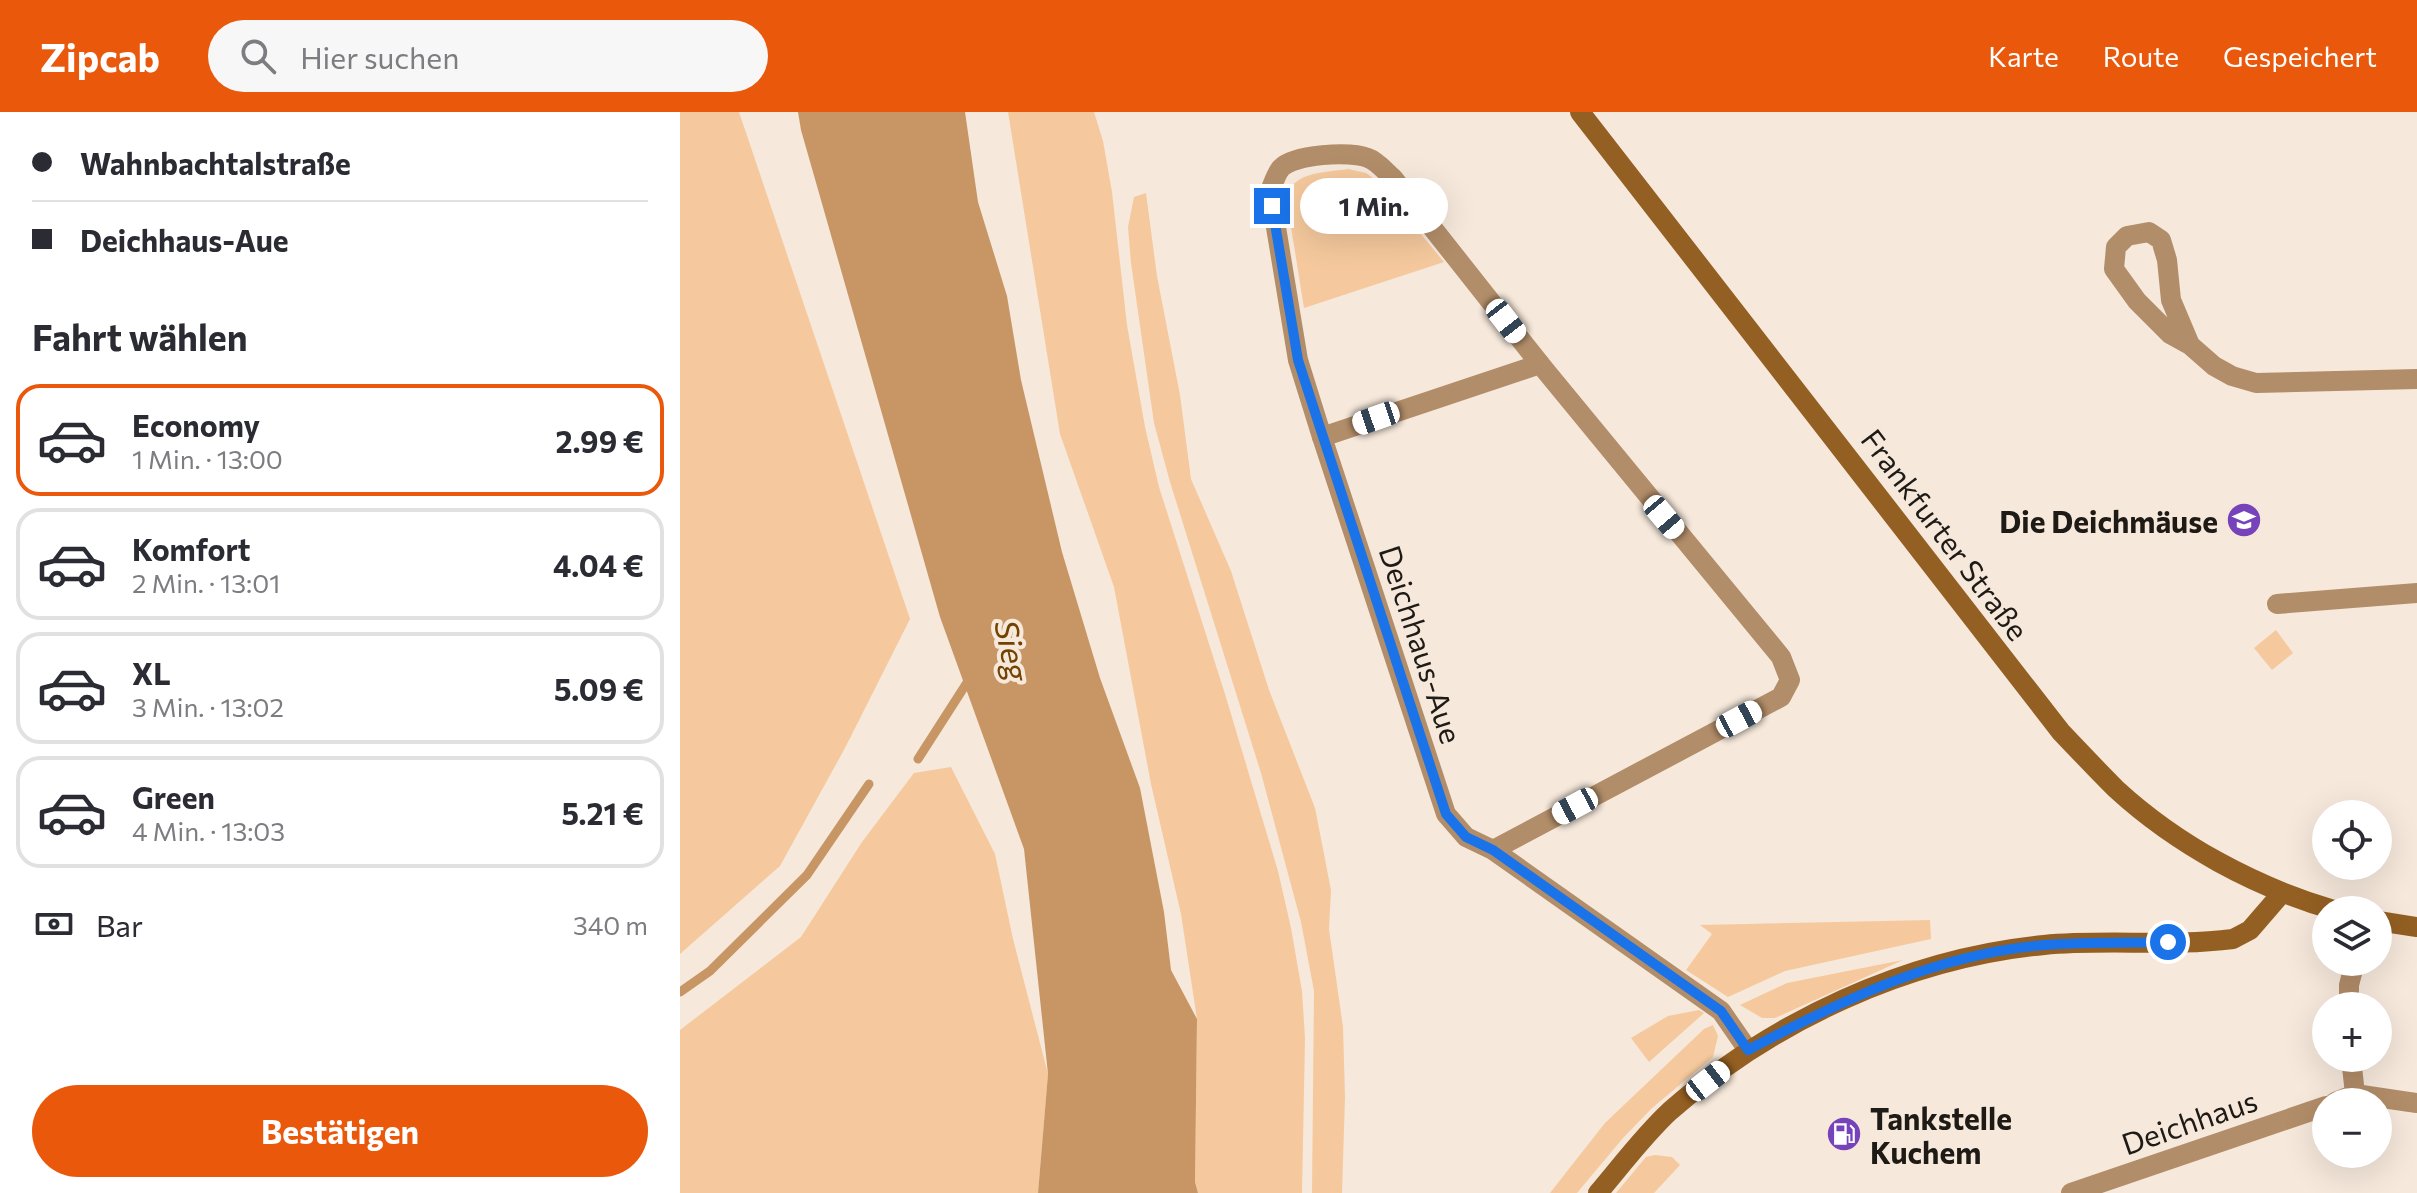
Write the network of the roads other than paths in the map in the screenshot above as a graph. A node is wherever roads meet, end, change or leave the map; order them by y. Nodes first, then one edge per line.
1 (1580, 112) edge
2 (2190, 345) junction
3 (1540, 364) junction
4 (2417, 379) edge
5 (1322, 437) junction
6 (2417, 593) edge
7 (2277, 604) dead end
8 (1493, 850) junction
9 (2282, 893) junction
10 (2312, 903) edge
11 (2392, 923) edge
12 (2417, 927) edge
13 (1748, 1050) junction
14 (2392, 1099) edge
15 (2417, 1103) edge
16 (2312, 1111) edge
17 (1598, 1193) edge
18 (2071, 1193) edge

1 - 9 main road, Frankfurter Straße
2 - 2 street
2 - 4 street
3 - 5 street
3 - 5 street, Deichhaus-Aue
3 - 8 street, Deichhaus-Aue
5 - 8 street, Deichhaus-Aue
6 - 7 street
8 - 13 street, Deichhaus-Aue
9 - 10 main road, Frankfurter Straße
9 - 13 main road
11 - 12 main road
13 - 17 main road
14 - 15 street
16 - 18 street, Deichhaus

